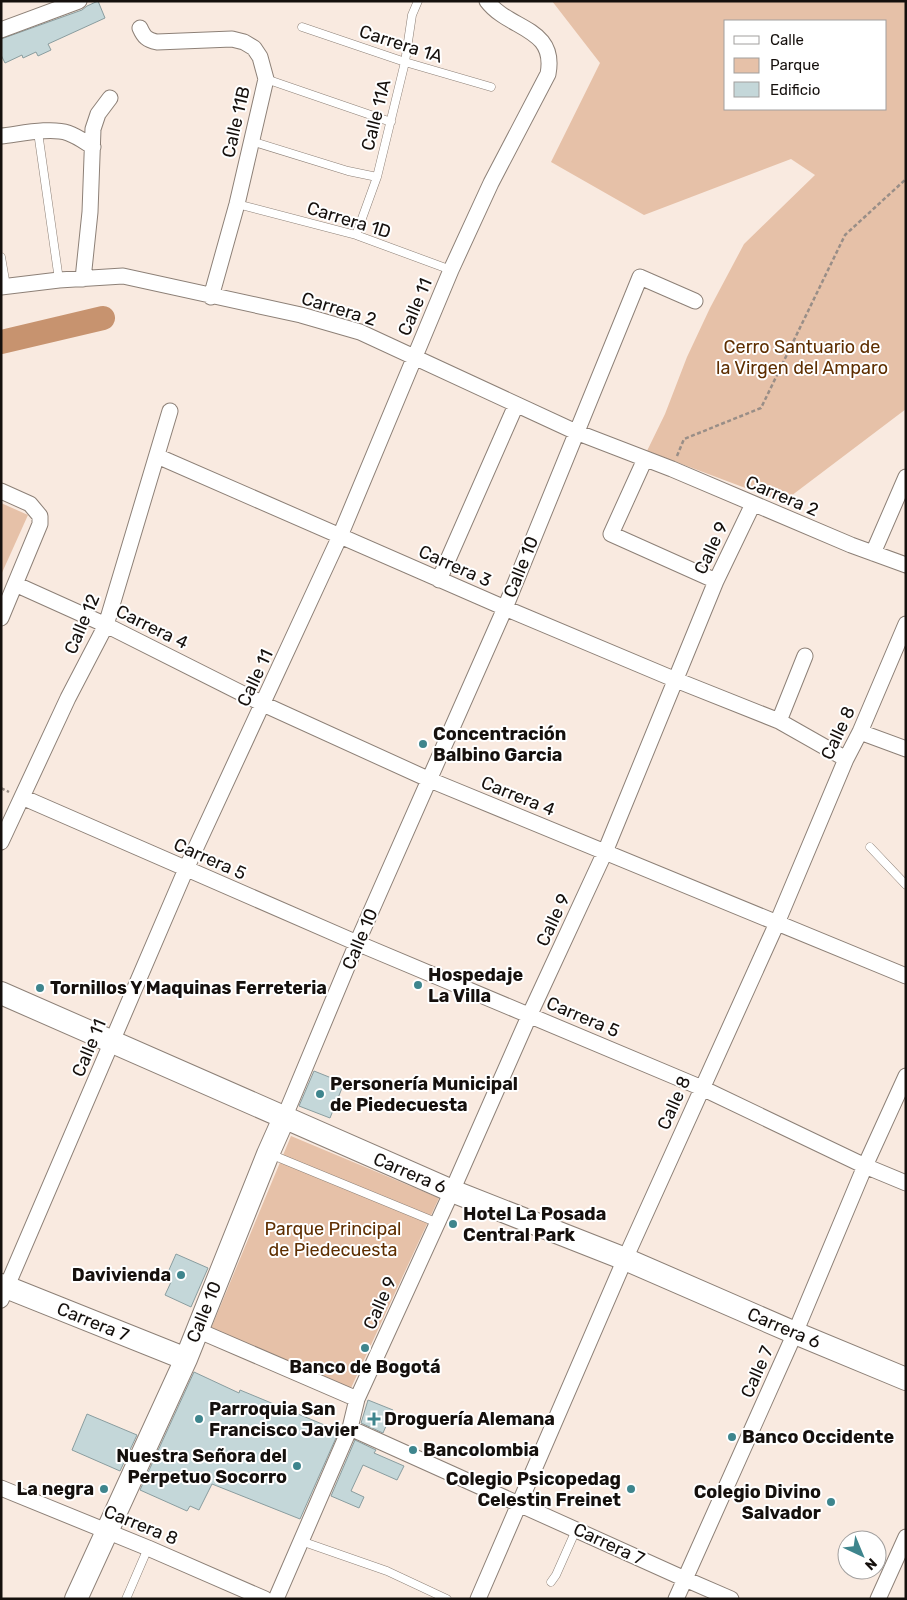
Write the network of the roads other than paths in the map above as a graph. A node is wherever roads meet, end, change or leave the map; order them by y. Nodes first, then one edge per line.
1 (79, 1) edge
2 (418, 1) edge
3 (487, 1) edge
4 (302, 27) dead end
5 (140, 28) dead end
6 (1, 30) edge
7 (405, 62) junction
8 (266, 79) junction
9 (491, 87) dead end
10 (110, 98) dead end
11 (391, 122) junction
12 (38, 132) junction
13 (1, 136) edge
14 (251, 141) junction
15 (92, 147) junction
16 (376, 177) junction
17 (237, 204) junction
18 (356, 235) junction
19 (1, 258) edge
20 (451, 270) junction
21 (83, 279) junction
22 (59, 280) junction
23 (3, 287) edge
24 (212, 297) junction
25 (694, 301) dead end
26 (414, 358) junction
27 (516, 405) junction
28 (170, 411) dead end
29 (576, 432) junction
30 (157, 456) junction
31 (645, 460) junction
32 (906, 477) edge
33 (1, 492) edge
34 (753, 504) junction
35 (340, 536) junction
36 (873, 553) junction
37 (906, 565) edge
38 (439, 580) junction
39 (716, 581) junction
40 (15, 584) junction
41 (505, 608) junction
42 (1, 618) edge
43 (906, 624) edge
44 (106, 625) junction
45 (805, 656) dead end
46 (676, 680) junction
47 (263, 704) junction
48 (779, 720) junction
49 (860, 732) junction
50 (906, 749) edge
51 (846, 759) junction
52 (430, 780) junction
53 (22, 797) junction
54 (1, 842) edge
55 (870, 847) dead end
56 (605, 852) junction
57 (186, 869) junction
58 (906, 885) edge
59 (777, 923) junction
60 (358, 943) junction
61 (906, 976) edge
62 (1, 993) edge
63 (530, 1014) junction
64 (112, 1040) junction
65 (906, 1076) edge
66 (702, 1088) junction
67 (284, 1118) junction
68 (268, 1154) junction
69 (865, 1166) junction
70 (906, 1183) edge
71 (452, 1191) junction
72 (438, 1223) junction
73 (625, 1259) junction
74 (3, 1291) edge
75 (197, 1330) junction
76 (795, 1333) junction
77 (186, 1359) junction
78 (906, 1379) edge
79 (357, 1399) junction
80 (350, 1428) junction
81 (1, 1488) edge
82 (519, 1503) junction
83 (576, 1530) junction
84 (107, 1532) junction
85 (906, 1537) edge
86 (301, 1541) junction
87 (148, 1548) junction
88 (685, 1579) junction
89 (551, 1582) dead end
90 (76, 1599) edge
91 (126, 1599) edge
92 (265, 1599) edge
93 (276, 1599) edge
94 (448, 1599) edge
95 (478, 1599) edge
96 (676, 1599) edge
97 (731, 1599) edge
98 (878, 1599) edge

1 - 6 street
2 - 7 lane, Calle 11A
3 - 20 street, Calle 11
4 - 7 lane, Carrera 1A
5 - 8 street, Calle 11B
7 - 9 lane, Carrera 1A
7 - 11 lane, Calle 11A
8 - 11 lane
8 - 14 street, Calle 11B
10 - 15 street
11 - 16 lane, Calle 11A
12 - 13 street
12 - 15 street
12 - 22 lane
14 - 16 lane
14 - 17 street, Calle 11B
15 - 21 street
16 - 18 lane, Calle 11A
17 - 18 lane, Carrera 1D
17 - 24 street, Calle 11B
18 - 20 lane, Carrera 1D
19 - 23 lane
20 - 26 street, Calle 11
21 - 22 street, Carrera 2
21 - 24 street, Carrera 2
22 - 23 street, Carrera 2
24 - 26 street, Carrera 2
25 - 29 street, Calle 10
26 - 27 street, Carrera 2
26 - 35 street, Calle 11
27 - 29 street, Carrera 2
27 - 38 street
28 - 30 street, Calle 12
29 - 31 street, Carrera 2
29 - 41 street, Calle 10
30 - 35 street, Carrera 3
30 - 44 street, Calle 12
31 - 34 street, Carrera 2
31 - 39 street
32 - 36 street
33 - 40 street
34 - 36 street, Carrera 2
34 - 39 street, Calle 9
35 - 38 street, Carrera 3
35 - 47 street, Calle 11
36 - 37 street, Carrera 2
38 - 41 street, Carrera 3
39 - 46 street, Calle 9
40 - 42 street
40 - 44 street, Carrera 4
41 - 46 street, Carrera 3
41 - 52 street, Calle 10
43 - 49 street, Calle 8
44 - 47 street, Carrera 4
44 - 53 street, Calle 12
45 - 48 street
46 - 48 street, Carrera 3
46 - 56 street, Calle 9
47 - 52 street, Carrera 4
47 - 57 street, Calle 11
48 - 51 street, Carrera 3
49 - 50 street
49 - 51 street, Calle 8
51 - 59 street, Calle 8
52 - 56 street, Carrera 4
52 - 60 street, Calle 10
53 - 54 street, Calle 12
53 - 57 street, Carrera 5
55 - 58 lane
56 - 59 street, Carrera 4
56 - 63 street, Calle 9
57 - 60 street, Carrera 5
57 - 64 street, Calle 11
59 - 61 street, Carrera 4
59 - 66 street, Calle 8
60 - 63 street, Carrera 5
60 - 67 street, Calle 10
62 - 64 street, Carrera 6
63 - 66 street, Carrera 5
63 - 71 street, Calle 9
64 - 67 street, Carrera 6
64 - 74 street, Calle 11
65 - 69 street, Calle 7
66 - 69 street, Carrera 5
66 - 73 street, Calle 8
67 - 68 street, Calle 10
67 - 71 street, Carrera 6
68 - 72 lane
68 - 75 street, Calle 10
69 - 70 street, Carrera 5
69 - 76 street, Calle 7
71 - 72 street, Calle 9
71 - 73 street, Carrera 6
72 - 79 street, Calle 9
73 - 76 street, Carrera 6
73 - 82 street, Calle 8
74 - 77 street, Carrera 7
75 - 77 street, Calle 10
75 - 79 street
76 - 78 street, Carrera 6
76 - 88 street, Calle 7
77 - 84 street, Calle 10
79 - 80 street, Calle 9
80 - 82 street, Carrera 7
80 - 86 street, Calle 9
81 - 84 street, Carrera 8
82 - 83 street, Carrera 7
82 - 95 street, Calle 8
83 - 88 street, Carrera 7
83 - 89 lane
84 - 87 street, Carrera 8
84 - 90 street, Calle 10
85 - 98 street
86 - 93 street, Calle 9
86 - 94 lane
87 - 91 lane
87 - 92 street, Carrera 8
88 - 96 street, Calle 7
88 - 97 street, Carrera 7

